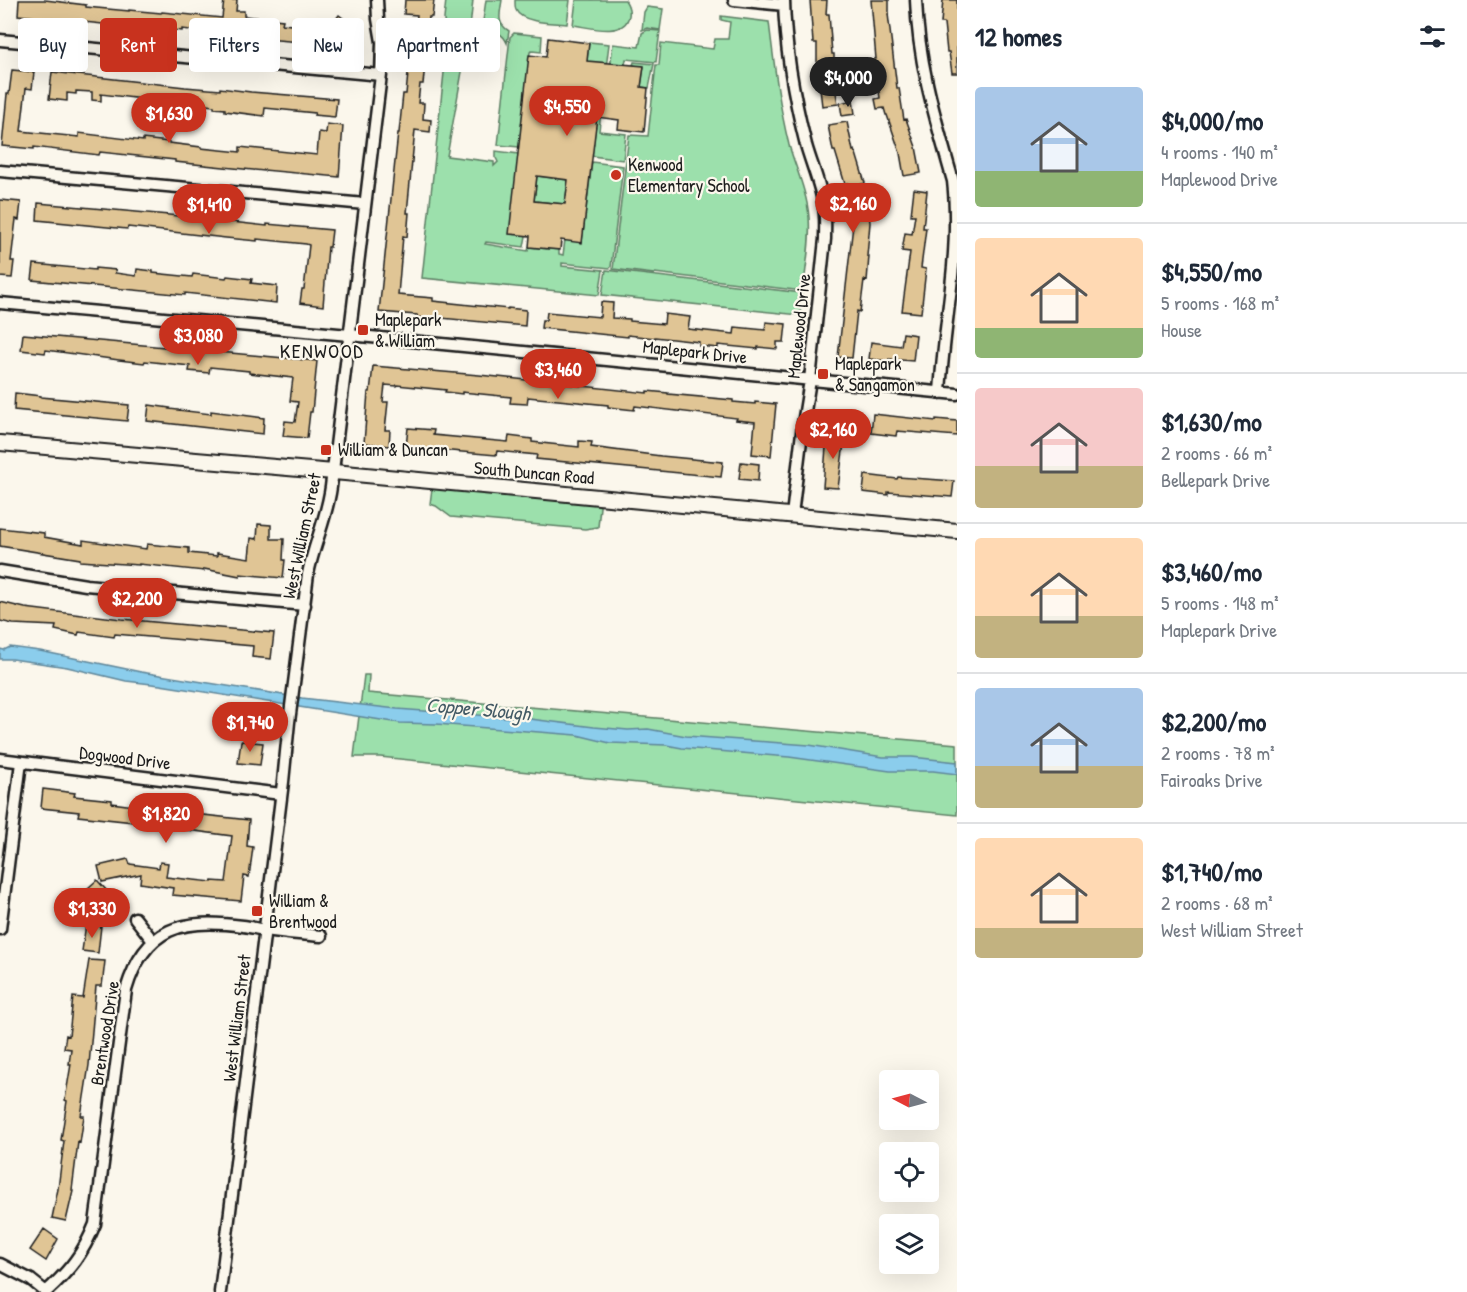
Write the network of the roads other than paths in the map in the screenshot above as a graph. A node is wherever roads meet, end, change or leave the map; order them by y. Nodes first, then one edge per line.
1 (377, 0) edge
2 (734, 0) edge
3 (916, 0) edge
4 (784, 3) edge
5 (0, 40) edge
6 (381, 75) junction
7 (0, 171) edge
8 (364, 204) junction
9 (0, 303) edge
10 (349, 335) junction
11 (810, 380) junction
12 (940, 393) junction
13 (957, 394) edge
14 (0, 443) edge
15 (333, 472) junction
16 (792, 515) junction
17 (957, 531) edge
18 (0, 571) edge
19 (305, 605) junction
20 (0, 759) edge
21 (21, 762) junction
22 (282, 794) junction
23 (135, 918) dead end
24 (0, 929) edge
25 (264, 930) junction
26 (321, 936) dead end
27 (153, 941) junction
28 (0, 1264) edge
29 (46, 1292) edge
30 (220, 1292) edge

1 - 6 street, West William Street
2 - 4 street
3 - 12 street
4 - 11 street, Maplewood Drive
5 - 6 street
6 - 8 street, West William Street
7 - 8 street
8 - 10 street, West William Street
9 - 10 street, Maplepark Drive
10 - 11 street, Maplepark Drive
10 - 15 street, West William Street
11 - 12 street, Maplepark Drive
11 - 16 street, Maplewood Drive
12 - 13 street, Maplepark Drive
14 - 15 main road, South Duncan Road
15 - 16 main road, South Duncan Road
15 - 19 street, West William Street
16 - 17 main road, South Duncan Road
18 - 19 street
19 - 22 street, West William Street
20 - 21 street, Dogwood Drive
21 - 22 street, Dogwood Drive
21 - 24 street
22 - 25 street, West William Street
23 - 27 street
25 - 26 street, Brentwood Drive
25 - 27 street, Brentwood Drive
25 - 30 street, West William Street
27 - 29 street, Brentwood Drive
28 - 29 street

